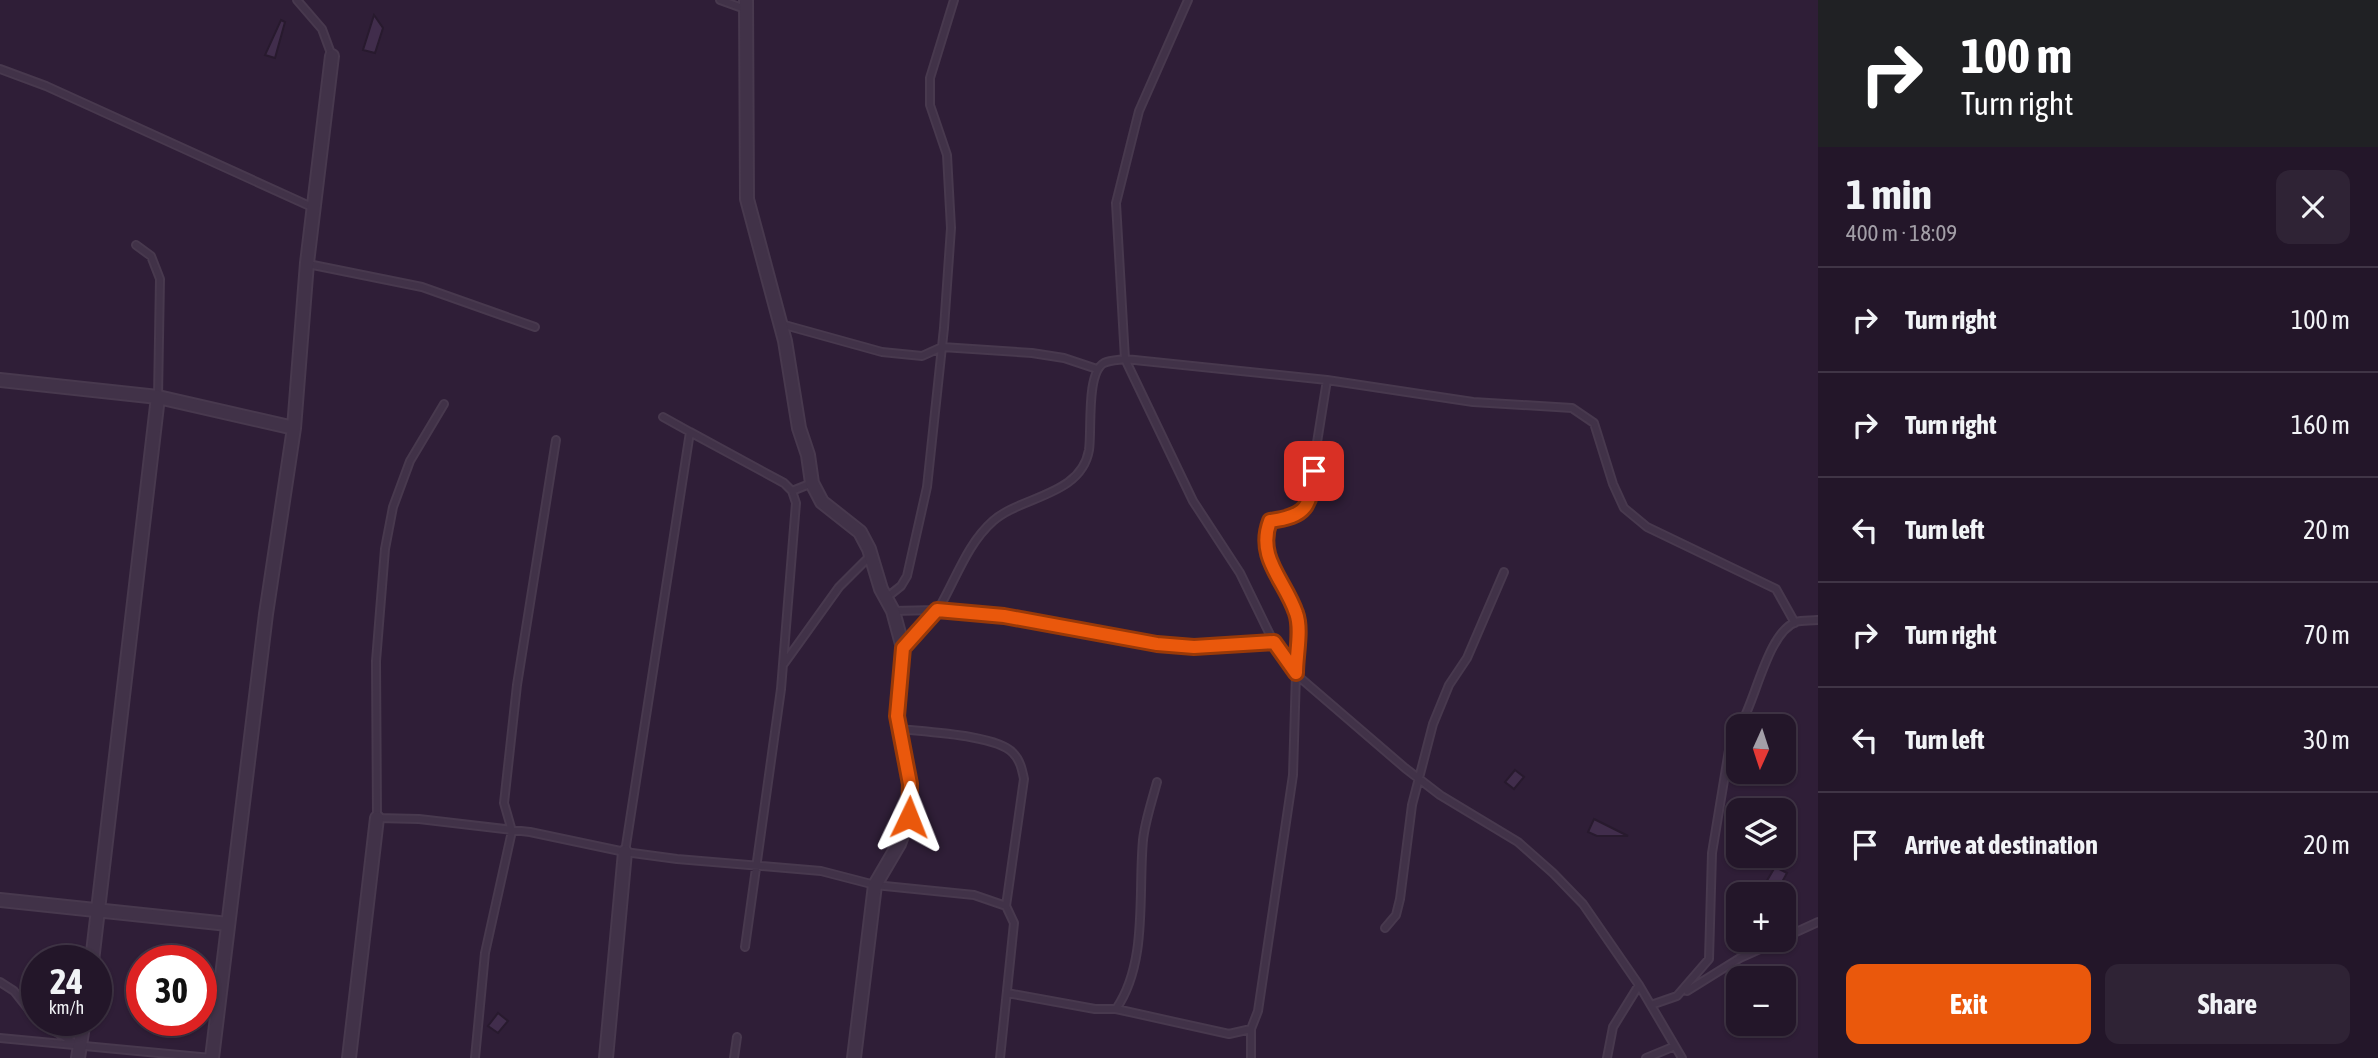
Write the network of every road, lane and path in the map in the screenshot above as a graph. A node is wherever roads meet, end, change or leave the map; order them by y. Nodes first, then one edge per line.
1 (297, 0) edge
2 (720, 0) edge
3 (954, 0) edge
4 (1188, 0) edge
5 (746, 5) edge
6 (332, 55) joint
7 (0, 69) edge
8 (314, 208) junction
9 (136, 245) dead end
10 (307, 263) junction
11 (781, 324) junction
12 (535, 327) dead end
13 (942, 347) junction
14 (1125, 359) junction
15 (1097, 369) junction
16 (0, 380) edge
17 (1327, 380) junction
18 (158, 397) junction
19 (444, 404) dead end
20 (663, 417) dead end
21 (294, 428) junction
22 (690, 432) junction
23 (556, 440) dead end
24 (812, 483) junction
25 (792, 491) junction
26 (871, 555) junction
27 (1504, 572) dead end
28 (886, 598) junction
29 (937, 610) junction
30 (893, 611) junction
31 (1818, 620) edge
32 (1795, 623) junction
33 (1274, 642) junction
34 (903, 648) junction
35 (783, 666) junction
36 (1296, 673) junction
37 (1746, 714) edge
38 (899, 729) junction
39 (1726, 762) edge
40 (1419, 778) junction
41 (1157, 782) dead end
42 (377, 818) junction
43 (512, 831) junction
44 (625, 852) junction
45 (756, 866) junction
46 (875, 885) junction
47 (0, 900) edge
48 (1006, 906) junction
49 (100, 910) junction
50 (1818, 922) edge
51 (228, 924) junction
52 (1385, 928) dead end
53 (1796, 932) edge
54 (95, 945) edge
55 (745, 947) dead end
56 (1754, 952) edge
57 (0, 982) edge
58 (1639, 985) junction
59 (1007, 993) junction
60 (1677, 996) junction
61 (1651, 1005) junction
62 (1116, 1009) junction
63 (1251, 1029) junction
64 (737, 1037) dead end
65 (0, 1038) edge
66 (1675, 1046) junction
67 (79, 1052) edge
68 (212, 1058) edge
69 (349, 1058) edge
70 (475, 1058) edge
71 (606, 1058) edge
72 (734, 1058) edge
73 (855, 1058) edge
74 (1000, 1058) edge
75 (1251, 1058) edge
76 (1607, 1058) edge
77 (1646, 1058) edge
78 (1682, 1058) edge

1 - 6 lane
2 - 5 lane
3 - 13 lane
4 - 14 lane
5 - 11 street
6 - 8 street
7 - 8 lane
8 - 10 street
9 - 18 lane
10 - 12 lane
10 - 21 street
11 - 13 lane
11 - 24 street
13 - 15 lane
13 - 28 lane
14 - 15 lane
14 - 17 lane
14 - 33 lane
15 - 29 lane
16 - 18 street
17 - 32 lane
17 - 36 lane
18 - 21 street
18 - 49 street
19 - 42 lane
20 - 22 lane
21 - 51 street
22 - 25 lane
22 - 44 lane
23 - 43 lane
24 - 25 lane
24 - 26 street
25 - 35 lane
26 - 28 street
26 - 35 lane
27 - 40 lane
28 - 30 street
29 - 30 lane
29 - 33 lane
29 - 34 lane
30 - 34 street
31 - 32 lane
32 - 37 lane
33 - 36 lane
34 - 38 street
35 - 45 lane
36 - 40 lane
36 - 63 lane
38 - 46 street
38 - 48 lane
39 - 60 lane
40 - 52 lane
40 - 58 lane
41 - 62 lane
42 - 43 lane
42 - 69 street
43 - 44 lane
43 - 70 lane
44 - 45 lane
44 - 71 street
45 - 46 lane
45 - 55 lane
46 - 48 lane
46 - 73 street
47 - 49 street
48 - 59 lane
49 - 51 street
49 - 54 street
50 - 53 lane
51 - 68 street
56 - 60 lane
57 - 67 lane
58 - 61 lane
58 - 76 lane
59 - 62 lane
59 - 74 lane
60 - 61 lane
61 - 66 lane
62 - 63 lane
63 - 75 lane
64 - 72 lane
65 - 67 lane
66 - 77 lane
66 - 78 lane
67 - 68 lane

